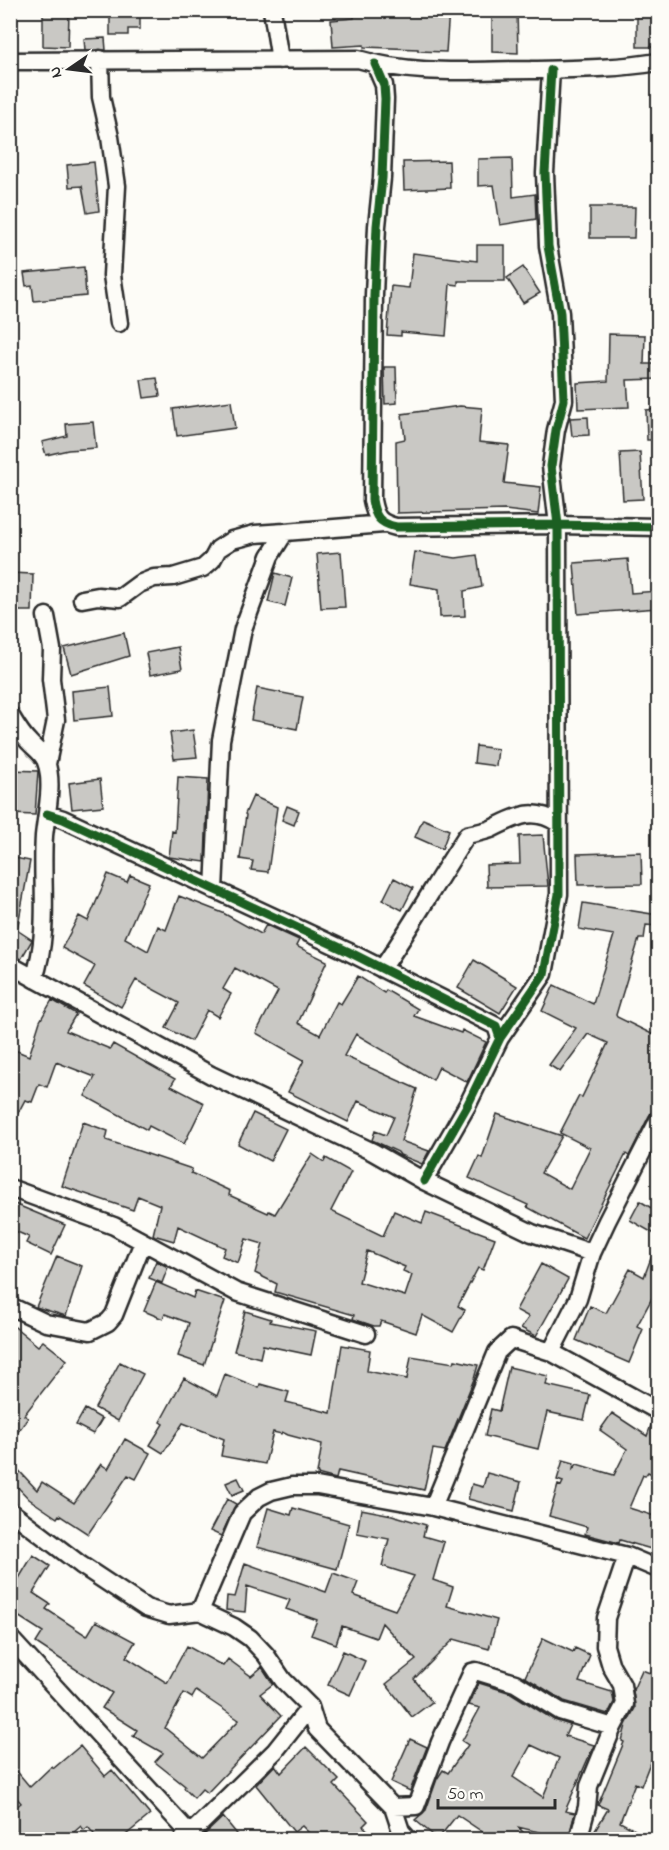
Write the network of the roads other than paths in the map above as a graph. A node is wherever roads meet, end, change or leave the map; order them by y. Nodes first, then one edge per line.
1 (272, 10) edge
2 (100, 59) junction
3 (280, 60) junction
4 (10, 61) edge
5 (658, 62) edge
6 (375, 64) junction
7 (551, 70) junction
8 (120, 323) dead end
9 (384, 524) junction
10 (558, 525) junction
11 (658, 527) edge
12 (285, 532) junction
13 (82, 599) dead end
14 (46, 616) dead end
15 (10, 715) edge
16 (47, 764) junction
17 (47, 814) junction
18 (558, 823) junction
19 (214, 890) junction
20 (10, 964) edge
21 (382, 969) junction
22 (34, 979) junction
23 (500, 1038) junction
24 (657, 1129) edge
25 (424, 1181) junction
26 (10, 1188) edge
27 (143, 1242) junction
28 (592, 1253) junction
29 (10, 1306) edge
30 (366, 1334) dead end
31 (551, 1352) junction
32 (658, 1411) edge
33 (433, 1507) junction
34 (10, 1511) edge
35 (627, 1556) junction
36 (658, 1569) edge
37 (200, 1611) junction
38 (10, 1638) edge
39 (310, 1707) junction
40 (613, 1727) junction
41 (416, 1806) junction
42 (393, 1807) junction
43 (186, 1837) edge
44 (400, 1837) edge
45 (578, 1839) edge

1 - 3 street
2 - 3 street
2 - 4 street
2 - 8 street
3 - 6 street
5 - 7 street
6 - 7 street
6 - 9 street
7 - 10 street
9 - 10 street
9 - 12 street
10 - 11 street
10 - 18 street
12 - 13 street
12 - 19 street
14 - 16 street
15 - 16 street
16 - 17 street
17 - 19 street
17 - 22 street
18 - 21 street
18 - 23 street
19 - 21 street
20 - 22 street
21 - 23 street
22 - 25 street
23 - 25 street
24 - 28 street
25 - 28 street
26 - 27 street
27 - 29 street
27 - 30 street
28 - 31 street
31 - 32 street
31 - 33 street
33 - 35 street
33 - 37 street
34 - 37 street
35 - 36 street
35 - 40 street
37 - 39 street
38 - 43 street
39 - 42 street
39 - 43 street
40 - 41 street
40 - 45 street
41 - 42 street
41 - 44 street
42 - 44 street

